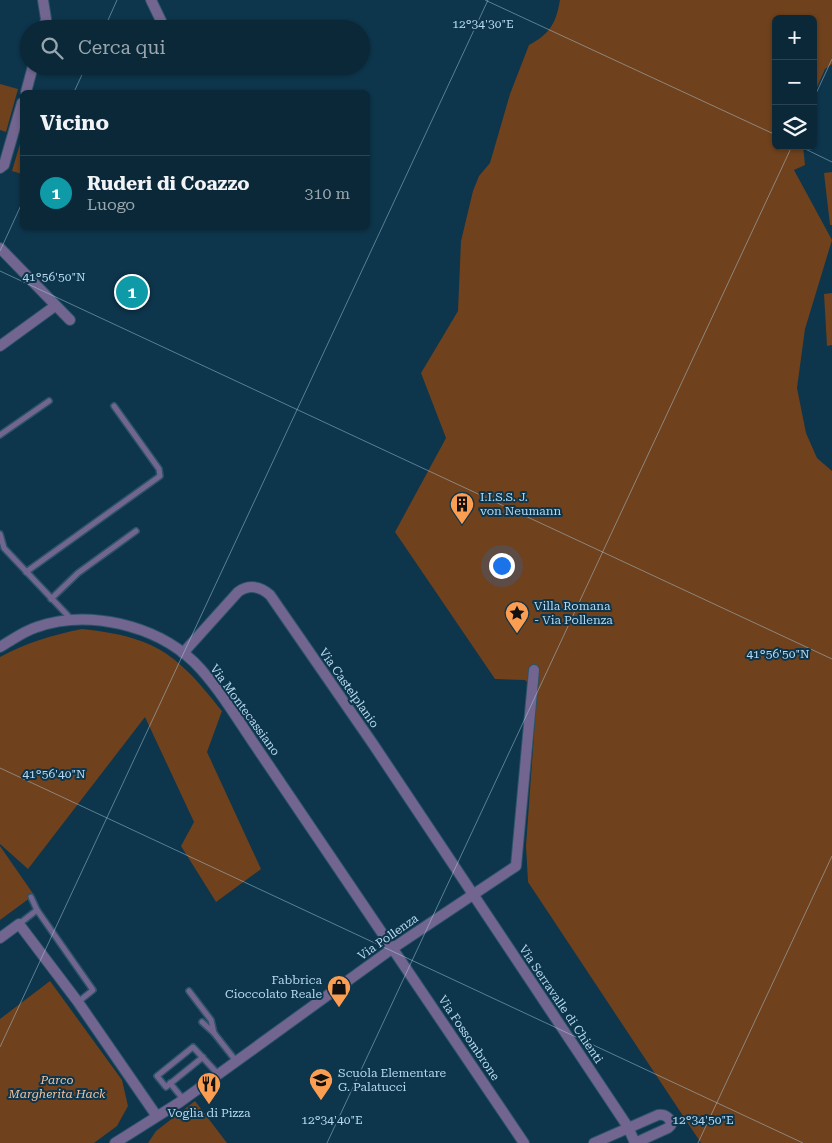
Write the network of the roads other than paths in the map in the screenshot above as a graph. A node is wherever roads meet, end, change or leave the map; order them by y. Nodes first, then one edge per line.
1 (43, 0) edge
2 (151, 0) edge
3 (46, 20) edge
4 (161, 20) edge
5 (31, 75) edge
6 (27, 90) edge
7 (20, 110) edge
8 (0, 168) edge
9 (0, 248) edge
10 (55, 306) junction
11 (70, 320) dead end
12 (0, 346) edge
13 (49, 401) dead end
14 (114, 406) dead end
15 (0, 435) edge
16 (136, 531) dead end
17 (0, 534) edge
18 (26, 572) junction
19 (51, 599) junction
20 (73, 620) junction
21 (0, 647) edge
22 (183, 653) junction
23 (534, 670) dead end
24 (472, 894) junction
25 (31, 897) dead end
26 (37, 910) junction
27 (19, 924) junction
28 (0, 938) edge
29 (393, 948) junction
30 (189, 991) dead end
31 (78, 1002) junction
32 (202, 1022) dead end
33 (214, 1033) junction
34 (203, 1057) junction
35 (236, 1061) junction
36 (218, 1074) junction
37 (170, 1083) junction
38 (183, 1099) junction
39 (156, 1115) junction
40 (628, 1127) junction
41 (128, 1138) edge
42 (115, 1143) edge
43 (524, 1143) edge
44 (594, 1143) edge
45 (635, 1143) edge

1 - 3 street
2 - 4 street
5 - 6 street
7 - 8 street
9 - 10 street
10 - 11 street
10 - 12 street
13 - 15 lane
14 - 18 lane
16 - 19 lane
17 - 18 lane
18 - 19 lane
19 - 20 lane
20 - 21 street, Via Montecassiano
20 - 22 street, Via Montecassiano
22 - 24 street, Via Castelplanio
22 - 29 street, Via Montecassiano
23 - 24 street, Via Pollenza
24 - 29 street, Via Pollenza
24 - 40 street, Via Serravalle di Chienti
25 - 26 lane
26 - 27 lane
26 - 31 lane
27 - 28 street
27 - 31 street
29 - 35 street, Via Pollenza
29 - 43 street, Via Fossombrone
30 - 33 lane
31 - 39 street
32 - 33 lane
33 - 35 lane
34 - 36 lane
34 - 37 lane
34 - 37 lane
35 - 36 street, Via Pollenza
36 - 38 street, Via Pollenza
37 - 38 lane
38 - 39 street, Via Pollenza
39 - 41 street, Via Pollenza
40 - 44 street
40 - 45 street, Via Serravalle di Chienti
40 - 45 street
41 - 42 street, Via Pollenza

